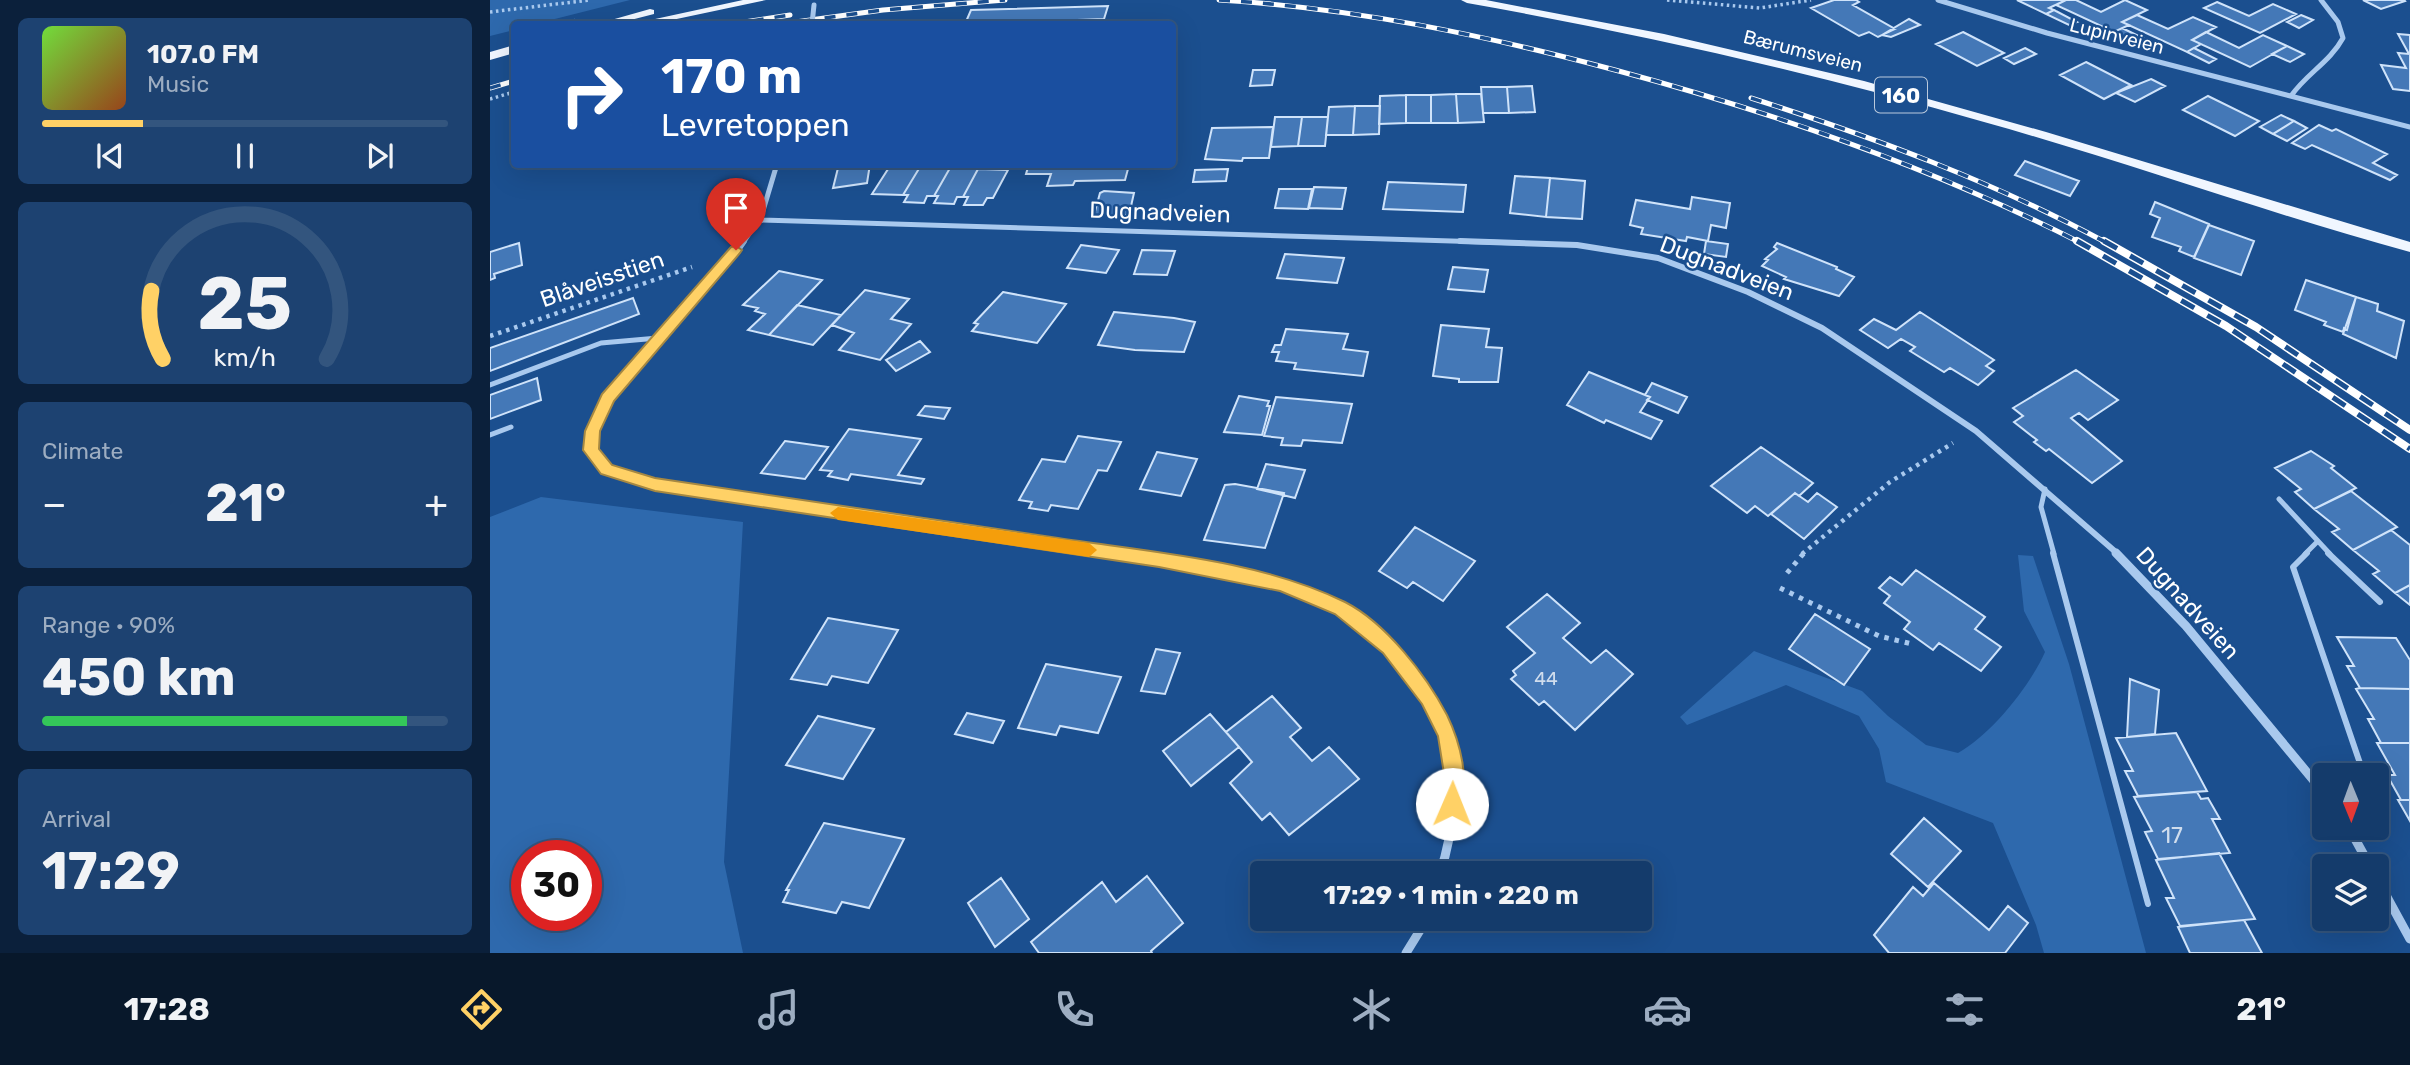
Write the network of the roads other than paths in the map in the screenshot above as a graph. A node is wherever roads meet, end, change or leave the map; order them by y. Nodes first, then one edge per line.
1 (698, 0) edge
2 (760, 0) edge
3 (1467, 0) edge
4 (1938, 0) edge
5 (2321, 0) edge
6 (813, 3) edge
7 (615, 21) edge
8 (653, 21) edge
9 (812, 21) edge
10 (511, 52) edge
11 (490, 57) edge
12 (2291, 96) junction
13 (2410, 127) edge
14 (776, 168) edge
15 (759, 220) junction
16 (2326, 223) junction
17 (2410, 247) edge
18 (2410, 258) edge
19 (658, 338) junction
20 (490, 385) edge
21 (511, 427) dead end
22 (490, 435) edge
23 (2045, 489) junction
24 (2280, 499) dead end
25 (2317, 542) junction
26 (2380, 602) dead end
27 (2360, 763) edge
28 (2312, 778) edge
29 (1444, 861) edge
30 (2389, 901) edge
31 (2148, 904) dead end
32 (1420, 931) edge
33 (2410, 939) edge
34 (1406, 953) edge

1 - 7 main road
2 - 8 main road
3 - 16 main road, Bærumsveien / 160
4 - 12 street, Lupinveien
5 - 12 street
6 - 9 street, bridge
10 - 11 main road
12 - 13 street, Lupinveien
14 - 15 street
15 - 19 street
15 - 23 street, Dugnadveien
16 - 17 main road, Bærumsveien / 160
16 - 18 main road, Bærumsveien / 160
19 - 20 lane
19 - 29 street
21 - 22 lane
23 - 28 street, Dugnadveien
23 - 31 lane
24 - 25 lane
25 - 26 lane
25 - 27 lane
30 - 33 street
32 - 34 street

